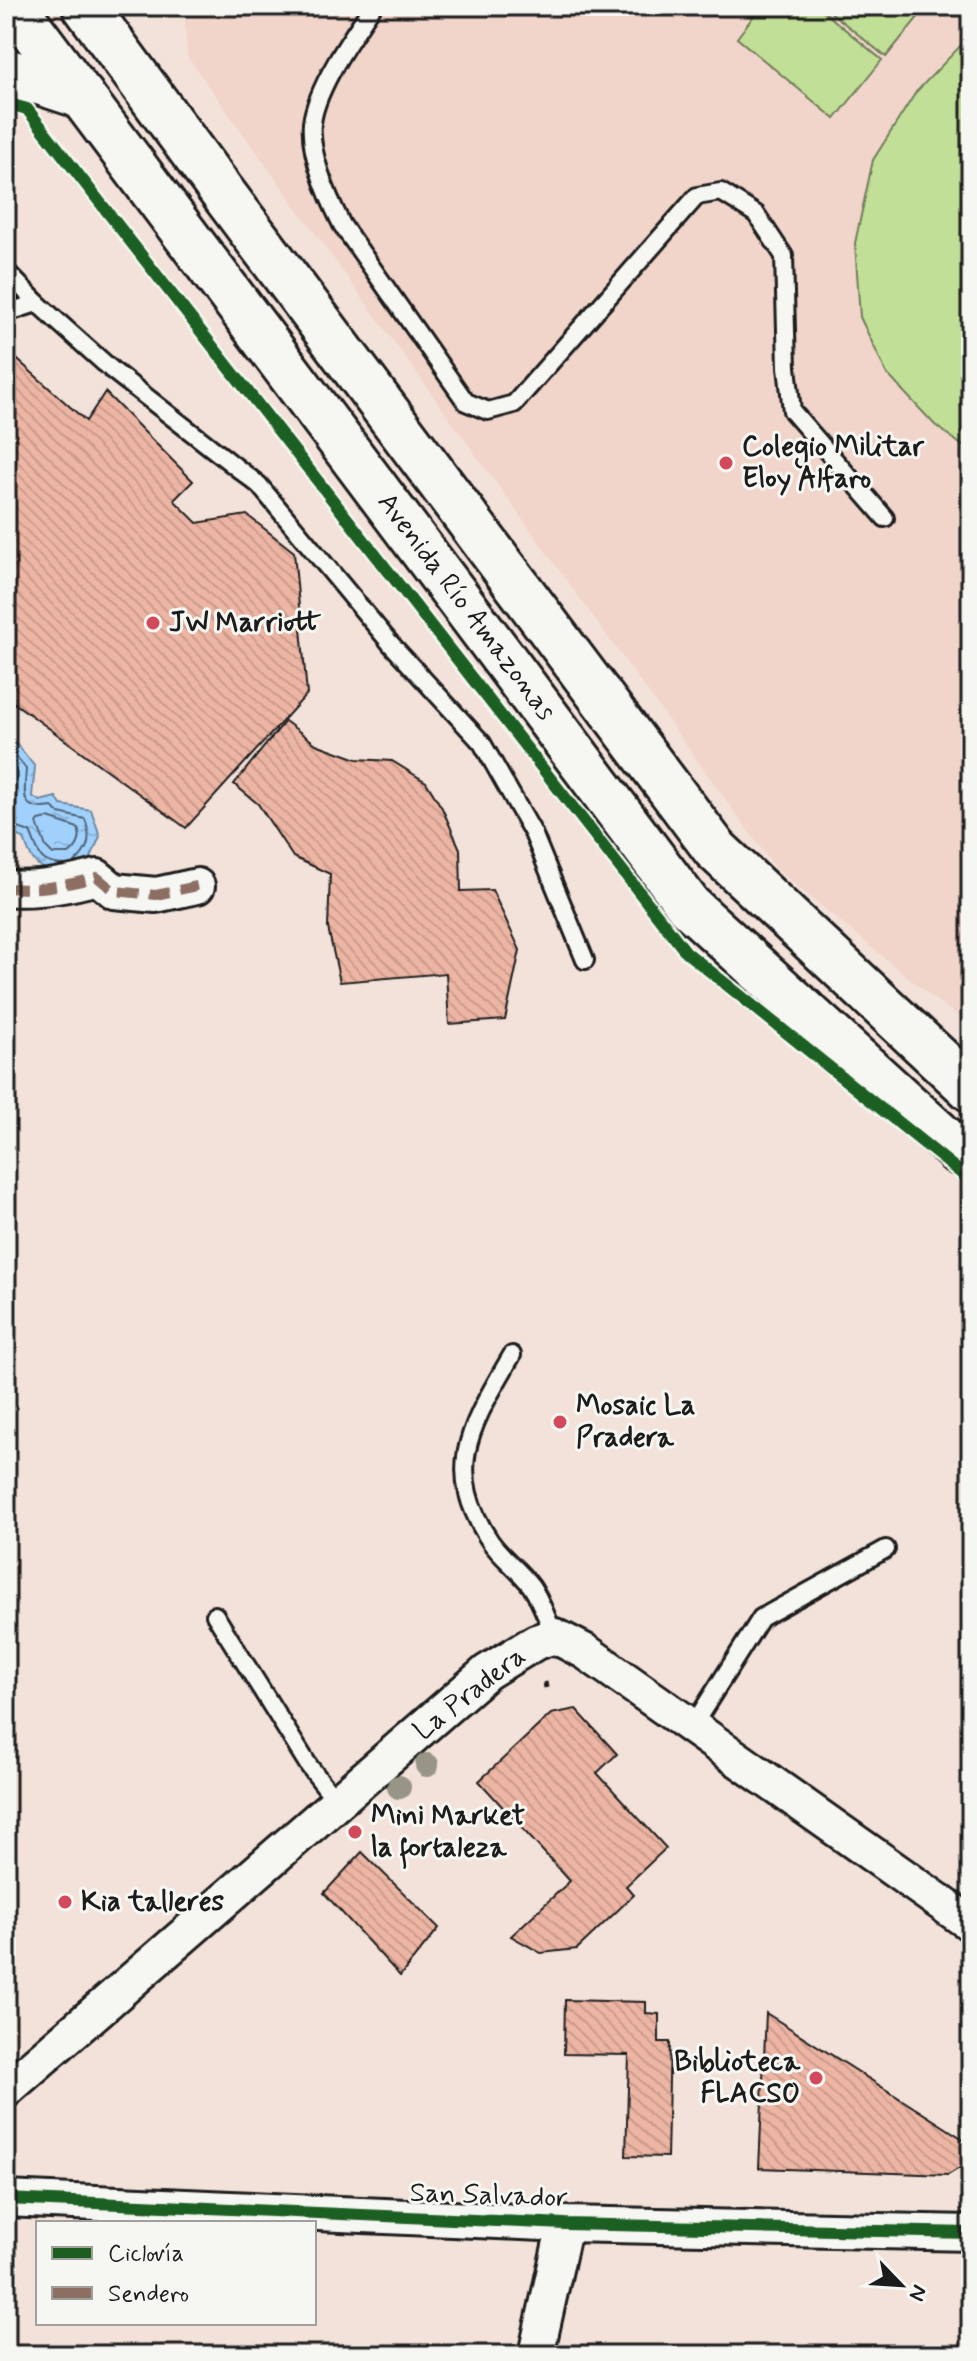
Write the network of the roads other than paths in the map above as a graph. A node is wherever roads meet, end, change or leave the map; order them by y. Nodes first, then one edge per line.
1 (14, 6) edge
2 (85, 6) edge
3 (115, 6) edge
4 (373, 6) edge
5 (128, 66) junction
6 (6, 71) edge
7 (82, 96) junction
8 (6, 271) edge
9 (37, 303) junction
10 (6, 313) edge
11 (885, 518) dead end
12 (197, 886) dead end
13 (6, 888) edge
14 (585, 960) dead end
15 (971, 1089) edge
16 (971, 1159) edge
17 (512, 1355) dead end
18 (886, 1549) dead end
19 (215, 1615) dead end
20 (555, 1636) junction
21 (692, 1727) junction
22 (338, 1803) junction
23 (971, 1924) edge
24 (6, 2090) edge
25 (6, 2199) edge
26 (565, 2224) junction
27 (971, 2233) edge
28 (536, 2355) edge

1 - 7 main road, Avenida Río Amazonas
2 - 5 main road, Avenida Río Amazonas
3 - 5 main road
4 - 11 lane
5 - 15 main road, Avenida Río Amazonas
6 - 7 main road
7 - 16 main road, Avenida Río Amazonas
8 - 9 lane
9 - 10 lane
9 - 14 lane
12 - 13 street
17 - 20 lane
18 - 21 lane
19 - 22 lane
20 - 21 street, La Pradera
20 - 22 street, La Pradera
21 - 23 street, La Pradera
22 - 24 street, La Pradera
25 - 26 street, San Salvador
26 - 27 street, San Salvador
26 - 28 street

